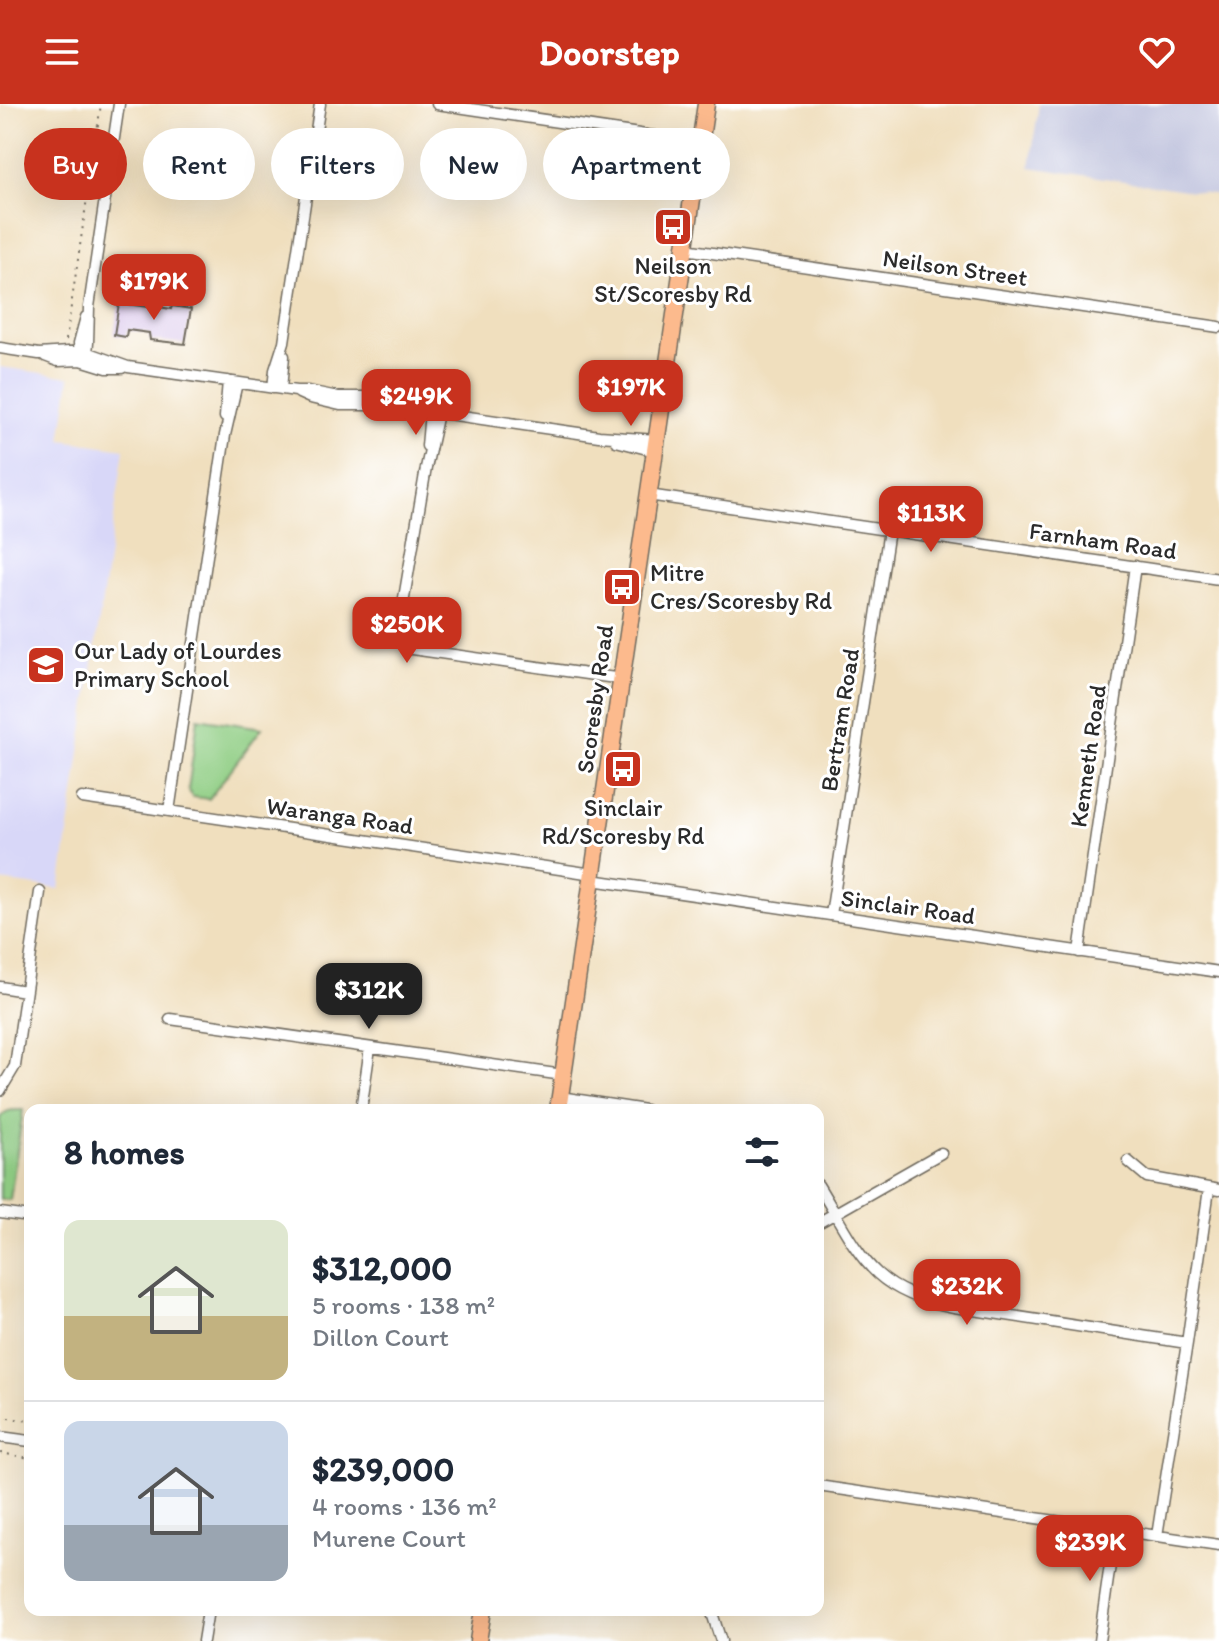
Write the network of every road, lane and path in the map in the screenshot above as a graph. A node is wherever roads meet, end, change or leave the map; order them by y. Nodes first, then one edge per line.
1 (101, 104) edge
2 (119, 104) edge
3 (320, 104) edge
4 (437, 104) edge
5 (706, 104) edge
6 (599, 128) edge
7 (702, 128) edge
8 (692, 200) edge
9 (685, 249) junction
10 (1219, 327) edge
11 (66, 341) dead end
12 (0, 348) edge
13 (82, 354) junction
14 (232, 382) junction
15 (277, 388) junction
16 (434, 412) junction
17 (656, 445) junction
18 (648, 495) junction
19 (889, 530) junction
20 (1135, 566) junction
21 (1219, 579) edge
22 (622, 679) junction
23 (82, 798) dead end
24 (169, 811) junction
25 (593, 877) junction
26 (40, 892) dead end
27 (831, 915) junction
28 (1079, 952) junction
29 (1219, 972) edge
30 (0, 987) edge
31 (25, 991) junction
32 (170, 1019) dead end
33 (370, 1048) junction
34 (563, 1075) junction
35 (0, 1091) edge
36 (362, 1104) edge
37 (559, 1104) edge
38 (941, 1153) dead end
39 (1128, 1161) dead end
40 (1214, 1189) edge
41 (824, 1196) edge
42 (0, 1213) edge
43 (834, 1214) junction
44 (24, 1216) edge
45 (824, 1220) edge
46 (1187, 1343) junction
47 (0, 1417) edge
48 (24, 1420) edge
49 (0, 1437) edge
50 (24, 1440) edge
51 (0, 1453) edge
52 (24, 1457) edge
53 (824, 1487) edge
54 (1115, 1530) junction
55 (1157, 1536) junction
56 (1219, 1545) edge
57 (207, 1616) edge
58 (482, 1616) edge
59 (713, 1616) edge
60 (203, 1641) edge
61 (478, 1641) edge
62 (721, 1641) edge
63 (1099, 1641) edge

1 - 11 path
2 - 13 street
3 - 15 street
4 - 6 street
5 - 7 main road, Scoresby Road
8 - 9 main road, Scoresby Road
9 - 10 street, Neilson Street
9 - 17 main road, Scoresby Road
12 - 13 street
13 - 14 street
14 - 15 street
14 - 24 street
15 - 16 street
16 - 17 street
16 - 22 street
17 - 18 main road, Scoresby Road
18 - 19 street, Farnham Road
18 - 22 main road, Scoresby Road
19 - 20 street, Farnham Road
19 - 27 street, Bertram Road
20 - 21 street, Farnham Road
20 - 28 street, Kenneth Road
22 - 25 main road, Scoresby Road
23 - 24 street, Waranga Road
24 - 25 street, Waranga Road
25 - 27 street, Sinclair Road
25 - 34 main road, Scoresby Road
26 - 31 street
27 - 28 street, Sinclair Road
28 - 29 street, Sinclair Road
30 - 31 street
31 - 35 street
32 - 33 street
33 - 34 street
33 - 36 street
34 - 37 main road, Scoresby Road
38 - 43 street
39 - 40 street
40 - 46 street
41 - 43 street
42 - 44 street
43 - 45 street
43 - 46 street
46 - 55 street
47 - 48 path
49 - 50 street
51 - 52 path
53 - 54 street
54 - 55 street
54 - 63 street
55 - 56 street
57 - 60 street
58 - 61 main road
59 - 62 street

